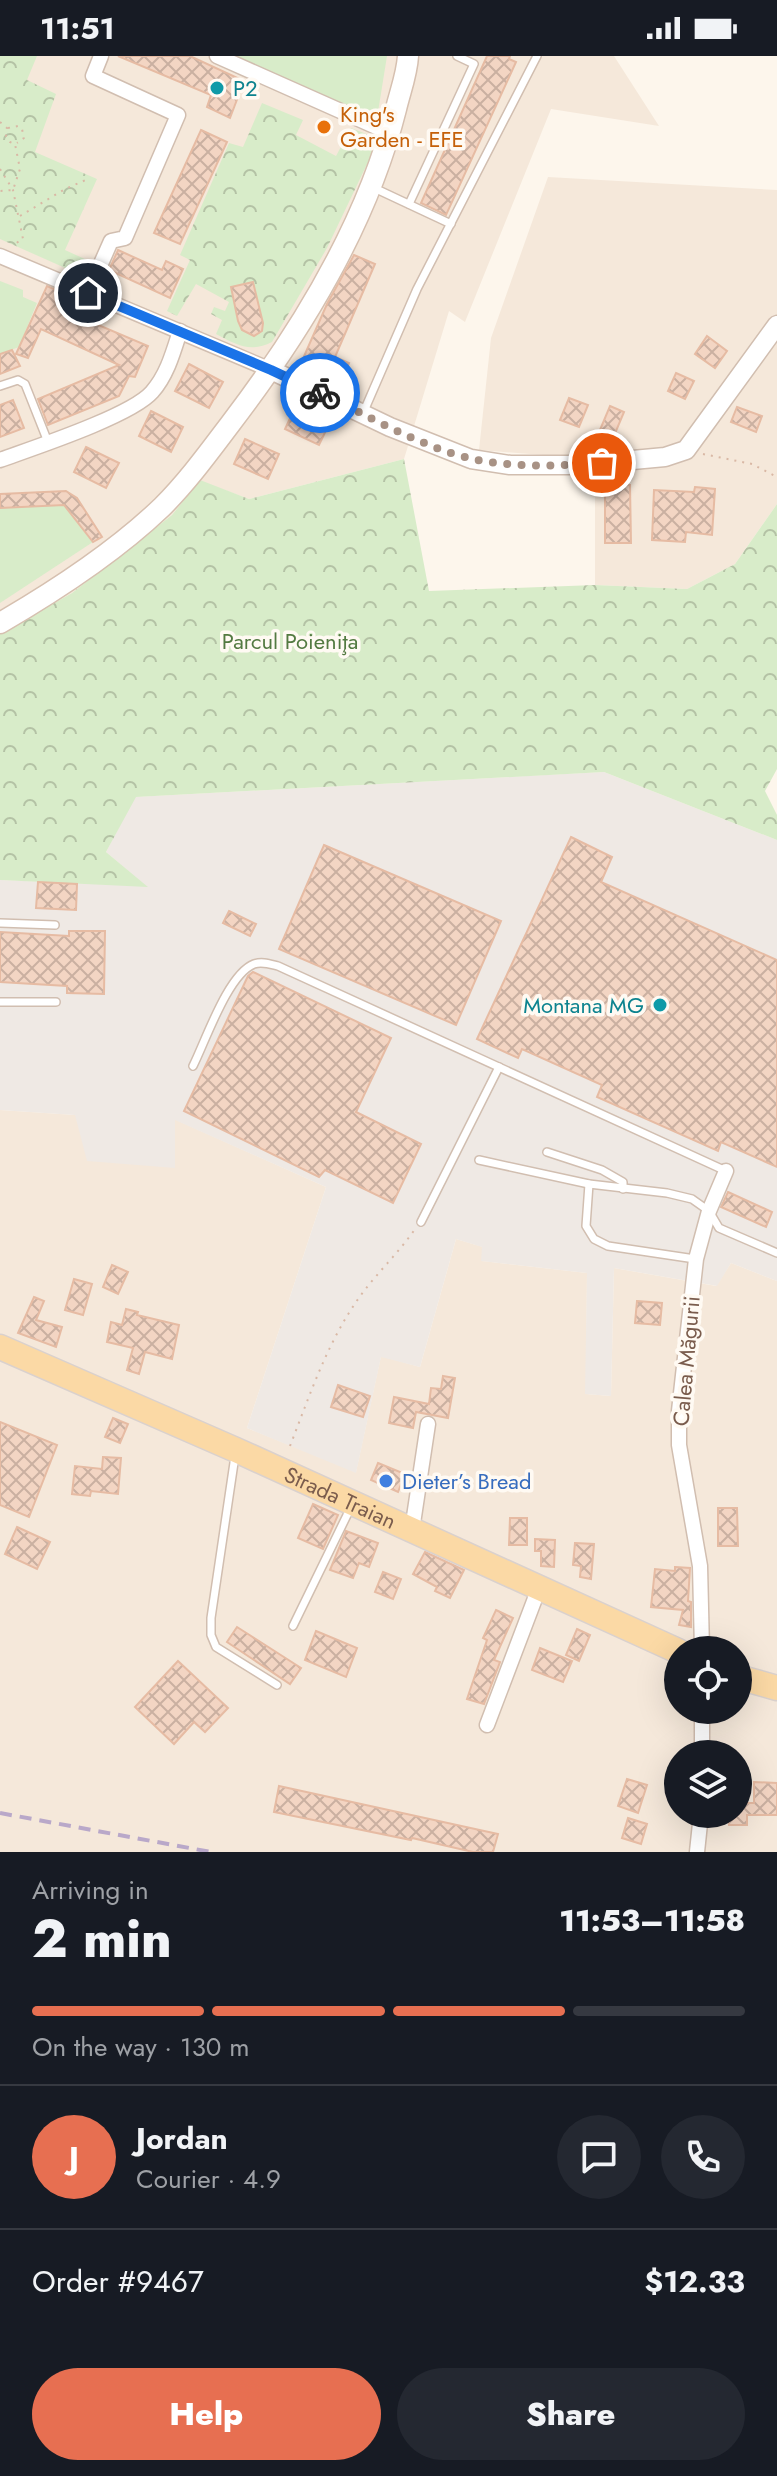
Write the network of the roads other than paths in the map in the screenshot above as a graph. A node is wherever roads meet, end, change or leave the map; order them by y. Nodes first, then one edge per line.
1 (101, 56) edge
2 (217, 56) edge
3 (408, 56) edge
4 (457, 56) edge
5 (537, 56) edge
6 (390, 133) junction
7 (370, 186) junction
8 (409, 204) junction
9 (451, 224) junction
10 (6, 251) edge
11 (88, 293) junction
12 (777, 325) edge
13 (180, 331) junction
14 (271, 370) junction
15 (0, 386) edge
16 (363, 413) junction
17 (48, 442) junction
18 (0, 460) edge
19 (0, 623) edge
20 (0, 923) edge
21 (55, 925) dead end
22 (0, 1002) edge
23 (56, 1002) dead end
24 (193, 1066) dead end
25 (499, 1067) junction
26 (547, 1152) dead end
27 (479, 1160) dead end
28 (726, 1171) joint
29 (589, 1184) junction
30 (623, 1189) junction
31 (709, 1211) junction
32 (421, 1222) road end
33 (777, 1253) edge
34 (696, 1259) junction
35 (0, 1347) edge
36 (428, 1424) dead end
37 (236, 1450) junction
38 (353, 1503) junction
39 (412, 1530) junction
40 (539, 1588) junction
41 (293, 1626) dead end
42 (702, 1636) edge
43 (664, 1645) edge
44 (752, 1681) edge
45 (277, 1685) dead end
46 (777, 1688) edge
47 (487, 1725) dead end
48 (700, 1828) edge
49 (697, 1852) edge

1 - 11 street
2 - 6 street
3 - 6 main road
4 - 8 lane
5 - 9 lane
6 - 7 main road
7 - 8 lane
7 - 14 main road
8 - 9 lane
9 - 16 lane
10 - 11 street
11 - 13 street
12 - 16 street
13 - 14 street
13 - 17 street
14 - 16 street
14 - 19 main road
15 - 17 lane
17 - 18 street
20 - 21 lane
22 - 23 lane
24 - 25 lane
25 - 28 lane
25 - 32 lane
26 - 30 lane
27 - 29 lane
28 - 31 street, Calea Măgurii
29 - 30 lane
29 - 34 lane
30 - 31 lane
31 - 33 lane
31 - 34 street, Calea Măgurii
34 - 42 street, Calea Măgurii
35 - 37 main road, Strada Traian
36 - 39 street
37 - 38 main road, Strada Traian
37 - 45 lane
38 - 39 main road, Strada Traian
38 - 41 lane
39 - 40 main road, Strada Traian
40 - 43 main road, Strada Traian
40 - 47 street
44 - 46 main road
48 - 49 street

